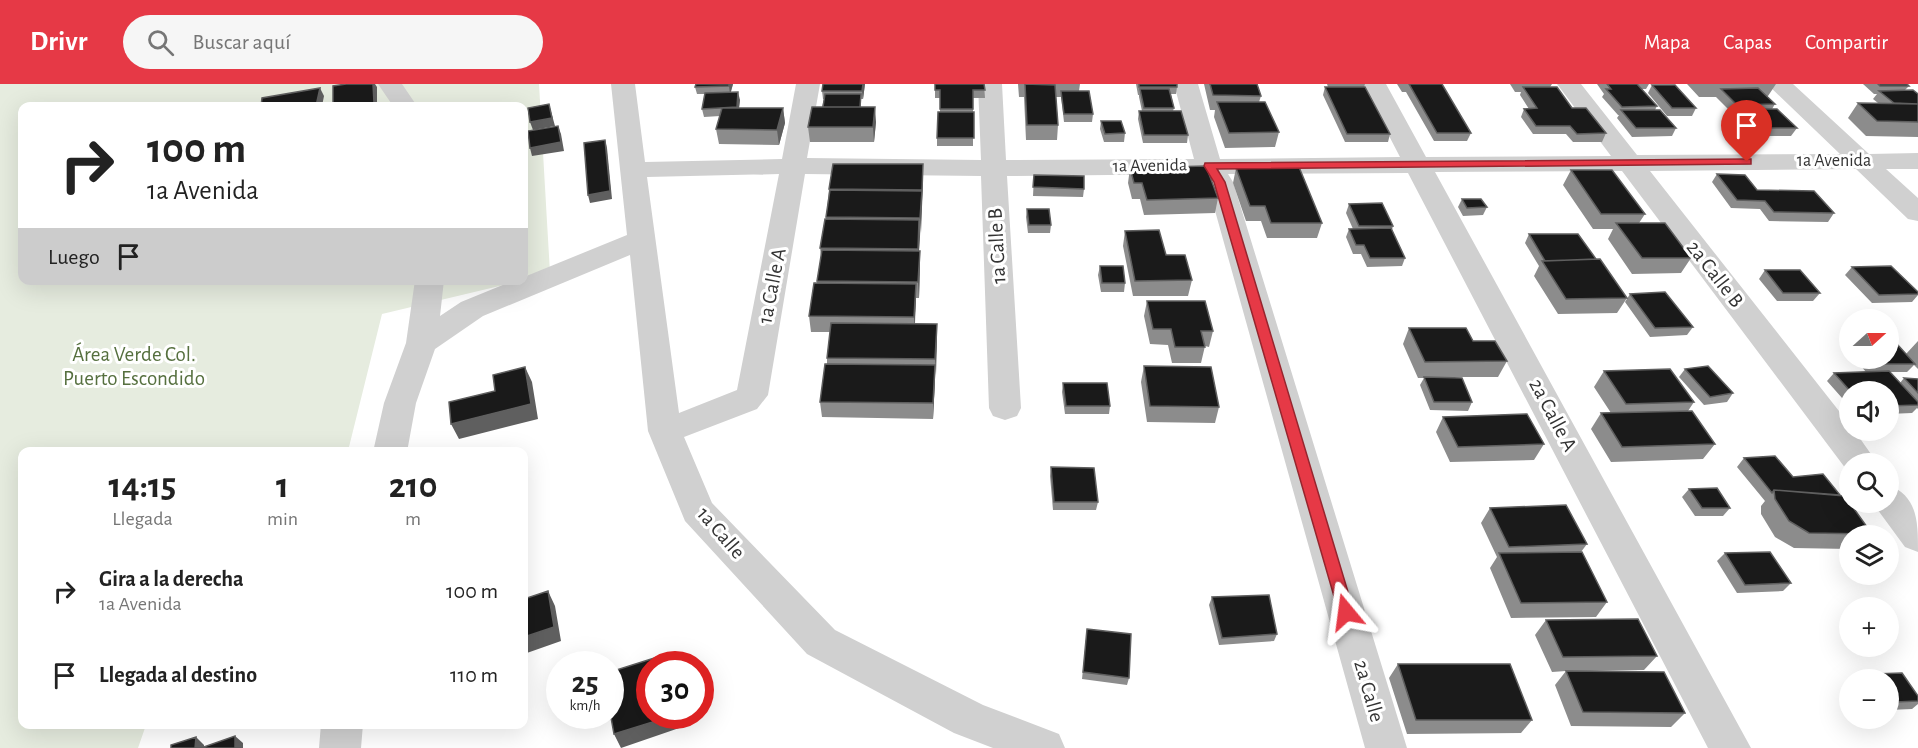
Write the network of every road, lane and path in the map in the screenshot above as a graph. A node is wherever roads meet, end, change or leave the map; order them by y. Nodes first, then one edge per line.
1 (390, 84) edge
2 (623, 84) edge
3 (808, 84) edge
4 (990, 84) edge
5 (1186, 84) edge
6 (1374, 84) edge
7 (1569, 84) edge
8 (1779, 84) edge
9 (402, 102) edge
10 (1865, 161) junction
11 (1918, 161) edge
12 (1630, 163) junction
13 (1415, 164) junction
14 (794, 166) junction
15 (1209, 166) junction
16 (993, 168) junction
17 (634, 170) junction
18 (1918, 213) edge
19 (641, 240) junction
20 (429, 285) edge
21 (422, 343) junction
22 (1005, 408) dead end
23 (665, 431) junction
24 (391, 447) edge
25 (1853, 453) edge
26 (1899, 513) edge
27 (1918, 537) edge
28 (342, 729) edge
29 (340, 748) edge
30 (1044, 748) edge
31 (1386, 748) edge
32 (1730, 748) edge

1 - 9 street
2 - 17 street, 1a Calle
3 - 14 street, 1a Calle A
4 - 16 street, 1a Calle B
5 - 15 street, 2a Calle
6 - 13 street, 2a Calle A
7 - 12 street, 2a Calle B
8 - 10 street
10 - 11 street, 1a Avenida
10 - 12 street, 1a Avenida
10 - 18 street
12 - 13 street, 1a Avenida
12 - 25 street, 2a Calle B
13 - 15 street, 1a Avenida
13 - 32 street, 2a Calle A
14 - 16 street, 1a Avenida
14 - 17 street, 1a Avenida
14 - 23 street, 1a Calle A
15 - 16 street, 1a Avenida
15 - 31 street, 2a Calle
16 - 22 street, 1a Calle B
17 - 19 street, 1a Calle
19 - 21 street
19 - 23 street, 1a Calle
20 - 21 street
21 - 24 street
23 - 30 street, 1a Calle
26 - 27 street
28 - 29 street

